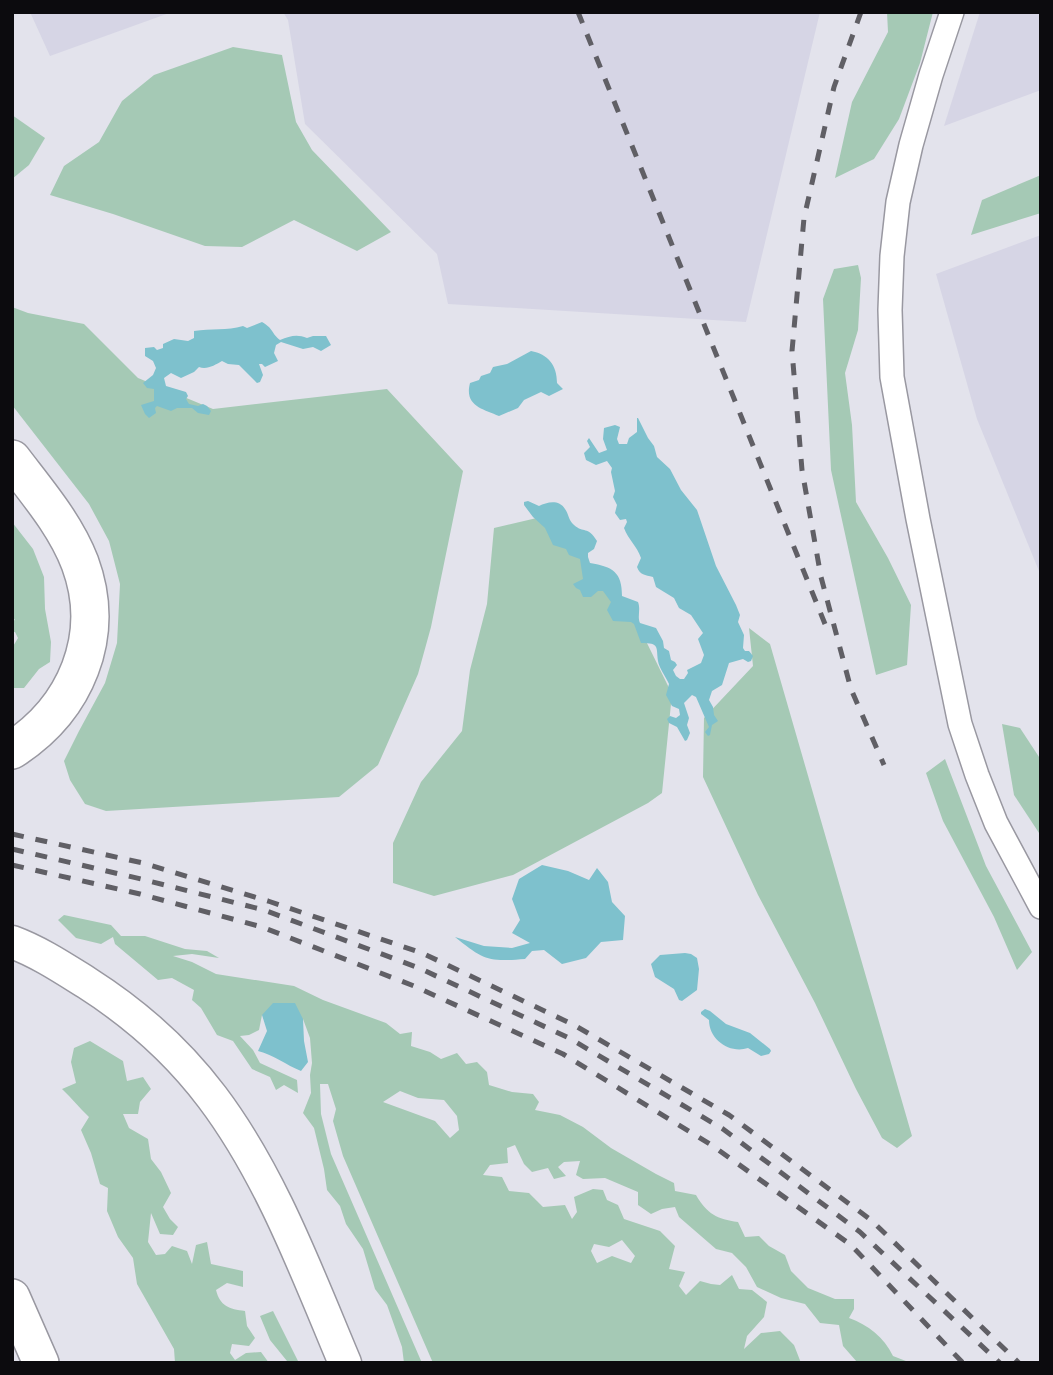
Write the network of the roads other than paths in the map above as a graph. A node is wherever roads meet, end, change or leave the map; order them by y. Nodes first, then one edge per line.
1 (952, 12) edge
2 (12, 459) edge
3 (12, 750) edge
4 (1041, 907) edge
5 (12, 942) edge
6 (12, 1297) edge
7 (41, 1363) edge
8 (345, 1363) edge

1 - 4 street
2 - 3 highway
5 - 8 main road
6 - 7 main road

